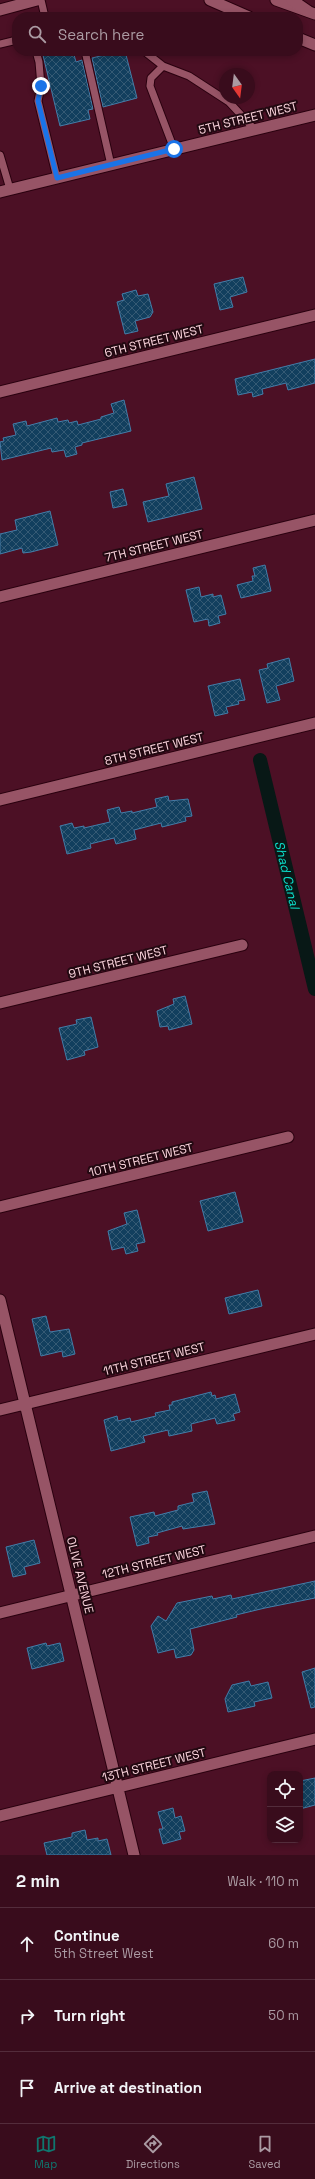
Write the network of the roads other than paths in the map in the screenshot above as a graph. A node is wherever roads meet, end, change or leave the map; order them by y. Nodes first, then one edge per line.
1 (37, 0) edge
2 (41, 0) edge
3 (210, 0) edge
4 (276, 0) edge
5 (292, 0) edge
6 (0, 10) edge
7 (44, 12) edge
8 (238, 12) edge
9 (311, 12) edge
10 (303, 40) edge
11 (12, 41) edge
12 (0, 44) edge
13 (315, 45) edge
14 (37, 56) edge
15 (86, 56) edge
16 (150, 56) edge
17 (163, 66) junction
18 (315, 115) edge
19 (255, 130) junction
20 (174, 149) junction
21 (0, 156) edge
22 (111, 165) junction
23 (57, 178) junction
24 (5, 190) edge
25 (315, 315) edge
26 (0, 392) edge
27 (315, 520) edge
28 (0, 597) edge
29 (315, 724) edge
30 (0, 800) edge
31 (242, 945) dead end
32 (0, 1003) edge
33 (288, 1137) dead end
34 (0, 1207) edge
35 (0, 1300) edge
36 (315, 1334) edge
37 (25, 1403) junction
38 (0, 1410) edge
39 (315, 1536) edge
40 (71, 1596) junction
41 (0, 1614) edge
42 (315, 1739) edge
43 (118, 1788) junction
44 (0, 1816) edge
45 (134, 1855) edge

1 - 6 street
2 - 7 lane
3 - 8 street
4 - 9 street
5 - 9 street
10 - 13 street
11 - 12 lane
14 - 23 lane
15 - 22 lane
16 - 17 lane
17 - 19 lane
17 - 20 lane
18 - 19 street, 5TH STREET WEST
19 - 20 street, 5TH STREET WEST
20 - 22 street, 5TH STREET WEST
21 - 24 lane
22 - 23 street, 5TH STREET WEST
23 - 24 street, 5TH STREET WEST
25 - 26 street, 6TH STREET WEST
27 - 28 street, 7TH STREET WEST
29 - 30 street, 8TH STREET WEST
31 - 32 street, 9TH STREET WEST
33 - 34 street, 10TH STREET WEST
35 - 37 street, OLIVE AVENUE
36 - 37 street, 11TH STREET WEST
37 - 38 street, 11TH STREET WEST
37 - 40 street, OLIVE AVENUE
39 - 40 street, 12TH STREET WEST
40 - 41 street, 12TH STREET WEST
40 - 43 street, OLIVE AVENUE
42 - 43 street, 13TH STREET WEST
43 - 44 street, 13TH STREET WEST
43 - 45 street, OLIVE AVENUE

